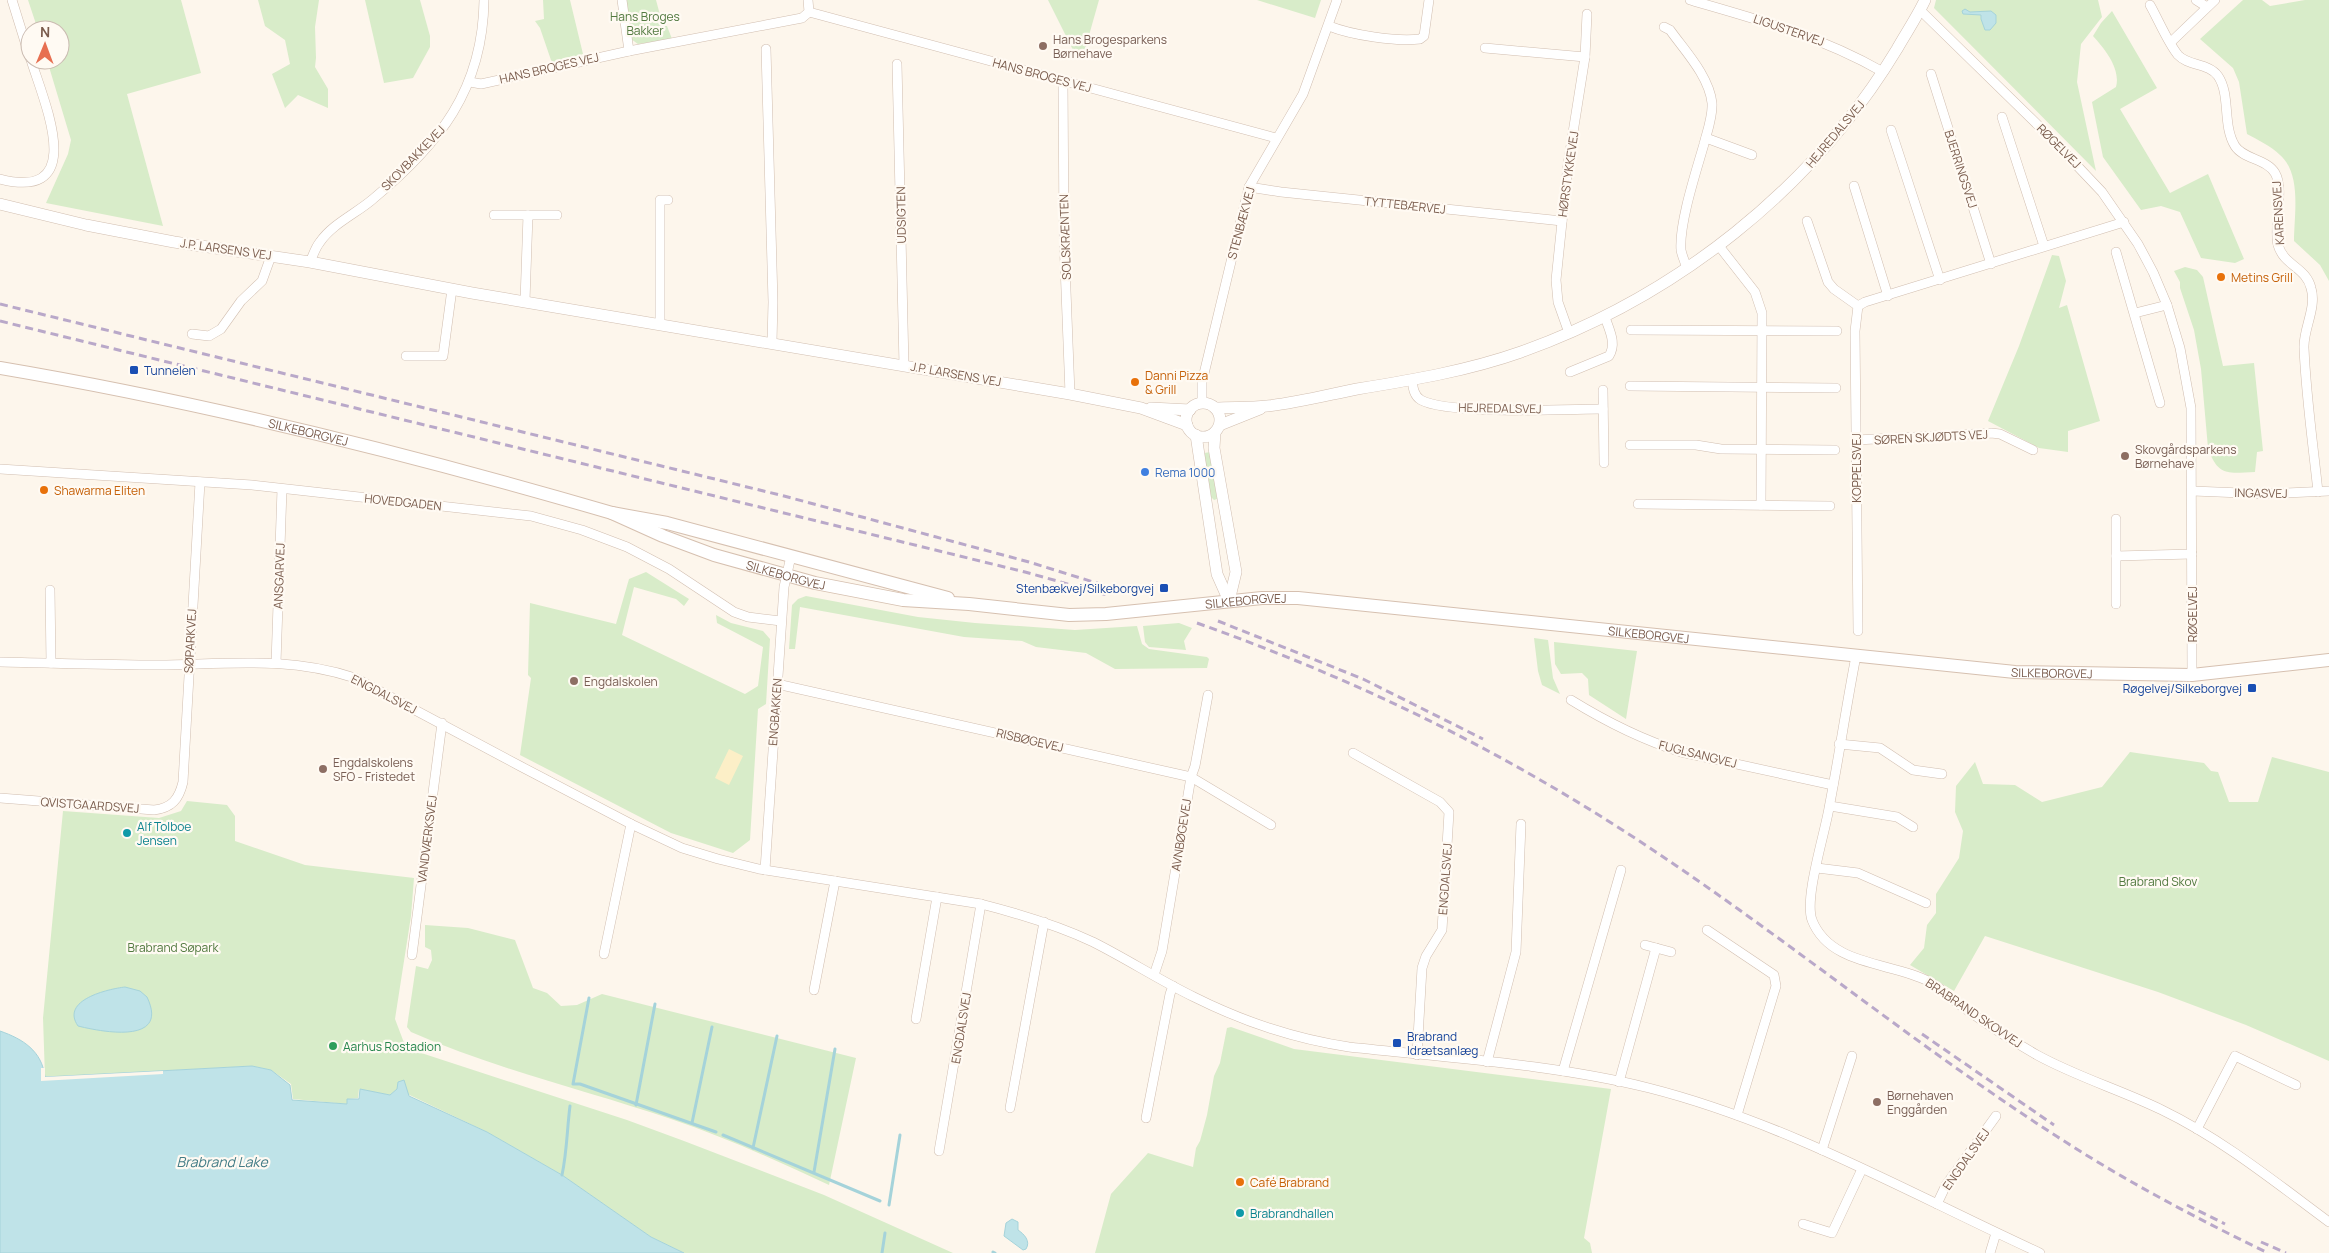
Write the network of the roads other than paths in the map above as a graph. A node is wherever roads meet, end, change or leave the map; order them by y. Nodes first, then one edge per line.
1 (12, 0) edge
2 (484, 0) edge
3 (622, 0) edge
4 (808, 0) edge
5 (1337, 0) edge
6 (1430, 0) edge
7 (1690, 0) edge
8 (2196, 0) edge
9 (2215, 0) edge
10 (1922, 5) edge
11 (2150, 5) dead end
12 (2207, 7) junction
13 (809, 12) junction
14 (1587, 14) dead end
15 (20, 26) edge
16 (1329, 26) junction
17 (1664, 27) dead end
18 (2171, 42) junction
19 (1486, 48) dead end
20 (766, 49) dead end
21 (629, 50) junction
22 (1585, 57) junction
23 (897, 64) dead end
24 (33, 70) edge
25 (1883, 72) junction
26 (1931, 74) dead end
27 (1063, 80) junction
28 (470, 82) junction
29 (2002, 117) dead end
30 (1891, 130) dead end
31 (1276, 138) junction
32 (1706, 138) junction
33 (1752, 155) dead end
34 (0, 179) edge
35 (1854, 186) dead end
36 (1249, 187) junction
37 (668, 200) dead end
38 (0, 204) edge
39 (494, 215) dead end
40 (528, 215) junction
41 (558, 215) dead end
42 (1562, 221) junction
43 (1807, 221) dead end
44 (2124, 222) junction
45 (1719, 246) junction
46 (2044, 246) junction
47 (2116, 252) dead end
48 (271, 256) junction
49 (310, 262) junction
50 (1991, 264) junction
51 (1687, 268) junction
52 (1940, 280) junction
53 (452, 289) junction
54 (1888, 296) junction
55 (525, 301) junction
56 (2167, 305) junction
57 (1858, 306) junction
58 (2135, 314) junction
59 (1605, 316) junction
60 (660, 324) junction
61 (1630, 330) dead end
62 (1762, 330) junction
63 (1837, 331) dead end
64 (1569, 333) junction
65 (192, 334) dead end
66 (772, 342) junction
67 (406, 356) dead end
68 (904, 366) junction
69 (0, 368) edge
70 (1570, 372) dead end
71 (1412, 380) junction
72 (1630, 386) dead end
73 (1762, 387) junction
74 (1836, 388) dead end
75 (1603, 390) dead end
76 (1070, 394) junction
77 (1202, 403) junction
78 (2160, 404) dead end
79 (1268, 406) junction
80 (1141, 408) junction
81 (1215, 408) junction
82 (1603, 409) junction
83 (1190, 410) junction
84 (1187, 425) junction
85 (1217, 428) junction
86 (1196, 435) junction
87 (1856, 440) junction
88 (1630, 445) dead end
89 (1761, 449) junction
90 (1835, 450) dead end
91 (2033, 450) dead end
92 (1604, 463) dead end
93 (0, 469) edge
94 (200, 482) junction
95 (282, 489) junction
96 (2193, 491) junction
97 (2329, 491) edge
98 (2318, 492) junction
99 (1638, 504) dead end
100 (1761, 505) junction
101 (1830, 506) dead end
102 (612, 513) junction
103 (2116, 519) dead end
104 (2192, 554) junction
105 (792, 556) junction
106 (2116, 556) junction
107 (786, 575) junction
108 (50, 590) dead end
109 (1230, 601) junction
110 (969, 604) junction
111 (2116, 604) dead end
112 (781, 621) junction
113 (1858, 631) dead end
114 (1856, 656) junction
115 (2329, 660) edge
116 (0, 662) edge
117 (51, 663) junction
118 (276, 663) junction
119 (188, 664) junction
120 (2192, 675) junction
121 (777, 684) junction
122 (1208, 695) dead end
123 (1571, 700) dead end
124 (442, 723) junction
125 (1839, 744) junction
126 (1353, 753) dead end
127 (1942, 774) dead end
128 (1191, 777) junction
129 (1832, 784) junction
130 (0, 798) edge
131 (177, 799) joint
132 (1830, 806) junction
133 (631, 824) junction
134 (1521, 824) dead end
135 (1271, 825) dead end
136 (1913, 827) dead end
137 (1817, 868) junction
138 (765, 870) junction
139 (1621, 870) dead end
140 (835, 881) junction
141 (937, 897) junction
142 (1926, 903) dead end
143 (981, 904) junction
144 (1044, 922) junction
145 (1707, 930) dead end
146 (1645, 945) dead end
147 (1656, 948) junction
148 (1671, 952) dead end
149 (604, 954) dead end
150 (412, 955) dead end
151 (1154, 975) junction
152 (1174, 986) junction
153 (814, 990) dead end
154 (916, 1018) dead end
155 (1417, 1055) junction
156 (1852, 1056) dead end
157 (1487, 1062) junction
158 (1563, 1072) junction
159 (1619, 1082) junction
160 (2296, 1085) dead end
161 (1010, 1108) dead end
162 (1737, 1116) junction
163 (1996, 1116) dead end
164 (1146, 1118) dead end
165 (2197, 1129) junction
166 (1822, 1150) junction
167 (939, 1151) dead end
168 (1862, 1169) junction
169 (1937, 1204) junction
170 (2329, 1222) edge
171 (1803, 1224) dead end
172 (1996, 1233) junction
173 (1990, 1253) edge
174 (2040, 1253) edge

1 - 15 street
2 - 28 street, SKOVBAKKEVEJ
3 - 21 street
4 - 13 street
5 - 16 street, STENBÆKVEJ
6 - 16 street
7 - 25 street, LIGUSTERVEJ
8 - 12 street
9 - 12 street
10 - 25 street, HEJREDALSVEJ
10 - 44 street, RØGELVEJ
11 - 18 street, KARENSVEJ
12 - 18 street
13 - 21 street, HANS BROGES VEJ
13 - 27 street, HANS BROGES VEJ
14 - 22 street, HØRSTYKKEVEJ
16 - 31 street, STENBÆKVEJ
17 - 32 street
18 - 98 street, KARENSVEJ
19 - 22 street
20 - 66 street
21 - 28 street, HANS BROGES VEJ
22 - 42 street, HØRSTYKKEVEJ
23 - 68 street, UDSIGTEN
24 - 34 street
25 - 45 street, HEJREDALSVEJ
26 - 50 street, BJERRINGSVEJ
27 - 31 street, HANS BROGES VEJ
27 - 76 street, SOLSKRÆNTEN
28 - 49 street, SKOVBAKKEVEJ
29 - 46 street
30 - 52 street
31 - 36 street, STENBÆKVEJ
32 - 33 street
32 - 51 street
35 - 54 street
36 - 42 street, TYTTEBÆRVEJ
36 - 77 street, STENBÆKVEJ
37 - 60 street
38 - 48 street, J.P. LARSENS VEJ
39 - 40 street
40 - 41 street
40 - 55 street
42 - 64 street, HØRSTYKKEVEJ
43 - 57 street
44 - 46 street
44 - 56 street, RØGELVEJ
45 - 51 street, HEJREDALSVEJ
45 - 62 street
46 - 50 street
47 - 58 street
48 - 49 street, J.P. LARSENS VEJ
48 - 65 street
49 - 53 street, J.P. LARSENS VEJ
50 - 52 street
51 - 59 street, HEJREDALSVEJ
52 - 54 street
53 - 55 street, J.P. LARSENS VEJ
53 - 67 street
54 - 57 street
55 - 60 street, J.P. LARSENS VEJ
56 - 58 street
56 - 96 street, RØGELVEJ
57 - 87 street, KOPPELSVEJ
58 - 78 street
59 - 64 street, HEJREDALSVEJ
59 - 70 street
60 - 66 street, J.P. LARSENS VEJ
61 - 62 street
62 - 63 street
62 - 73 street
64 - 71 street, HEJREDALSVEJ
66 - 68 street, J.P. LARSENS VEJ
68 - 76 street, J.P. LARSENS VEJ
69 - 102 main road, SILKEBORGVEJ
71 - 79 street, HEJREDALSVEJ
71 - 82 street, HEJREDALSVEJ
72 - 73 street
73 - 74 street
73 - 89 street
75 - 82 street
76 - 80 street, J.P. LARSENS VEJ
77 - 81 street
77 - 83 street
79 - 81 street, HEJREDALSVEJ
79 - 85 street, HEJREDALSVEJ
80 - 83 street, J.P. LARSENS VEJ
80 - 84 street, J.P. LARSENS VEJ
81 - 85 street
82 - 92 street
83 - 84 street
84 - 86 street
85 - 86 street
85 - 109 street
86 - 109 street
87 - 91 street, SØREN SKJØDTS VEJ
87 - 113 street, KOPPELSVEJ
88 - 89 street
89 - 90 street
89 - 100 street
93 - 94 street, HOVEDGADEN
94 - 95 street, HOVEDGADEN
94 - 119 street, SØPARKVEJ
95 - 112 street, HOVEDGADEN
95 - 118 street, ANSGARVEJ
96 - 98 street, INGASVEJ
96 - 104 street, RØGELVEJ
97 - 98 street, INGASVEJ
99 - 100 street
100 - 101 street
102 - 105 main road, SILKEBORGVEJ
102 - 107 main road, SILKEBORGVEJ
103 - 106 street
104 - 106 street
104 - 120 street, RØGELVEJ
105 - 107 street, ENGBAKKEN
105 - 110 main road, SILKEBORGVEJ
106 - 111 street
107 - 110 main road, SILKEBORGVEJ
107 - 112 street, ENGBAKKEN
108 - 117 street
109 - 110 main road, SILKEBORGVEJ
109 - 114 main road, SILKEBORGVEJ
112 - 121 street, ENGBAKKEN
114 - 120 main road, SILKEBORGVEJ
114 - 125 street
115 - 120 main road, SILKEBORGVEJ
116 - 117 street, ENGDALSVEJ
117 - 119 street, ENGDALSVEJ
118 - 119 street, ENGDALSVEJ
118 - 124 street, ENGDALSVEJ
119 - 131 street, SØPARKVEJ
121 - 128 street, RISBØGEVEJ
121 - 138 street, ENGBAKKEN
122 - 128 street, AVNBØGEVEJ
123 - 129 street, FUGLSANGVEJ
124 - 133 street, ENGDALSVEJ
124 - 150 street, VANDVÆRKSVEJ
125 - 127 street
125 - 129 street
126 - 155 street, ENGDALSVEJ
128 - 135 street, RISBØGEVEJ
128 - 151 street, AVNBØGEVEJ
129 - 132 street
130 - 131 street, QVISTGAARDSVEJ
132 - 136 street
132 - 137 street
133 - 138 street, ENGDALSVEJ
133 - 149 street
134 - 157 street
137 - 142 street
137 - 165 street, BRABRAND SKOVVEJ
138 - 140 street, ENGDALSVEJ
139 - 158 street
140 - 141 street, ENGDALSVEJ
140 - 153 street
141 - 143 street, ENGDALSVEJ
141 - 154 street
143 - 144 street, ENGDALSVEJ
143 - 167 street, ENGDALSVEJ
144 - 151 street, ENGDALSVEJ
144 - 161 street
145 - 162 street
146 - 147 street
147 - 148 street
147 - 159 street
151 - 152 street, ENGDALSVEJ
152 - 155 street, ENGDALSVEJ
152 - 164 street
155 - 157 street, ENGDALSVEJ
156 - 166 street
157 - 158 street, ENGDALSVEJ
158 - 159 street, ENGDALSVEJ
159 - 162 street, ENGDALSVEJ
160 - 165 street
162 - 166 street, ENGDALSVEJ
163 - 169 street, ENGDALSVEJ
165 - 170 street, BRABRAND SKOVVEJ
166 - 168 street, ENGDALSVEJ
168 - 169 street, ENGDALSVEJ
168 - 171 street
169 - 172 street, ENGDALSVEJ
172 - 173 street
172 - 174 street, ENGDALSVEJ

